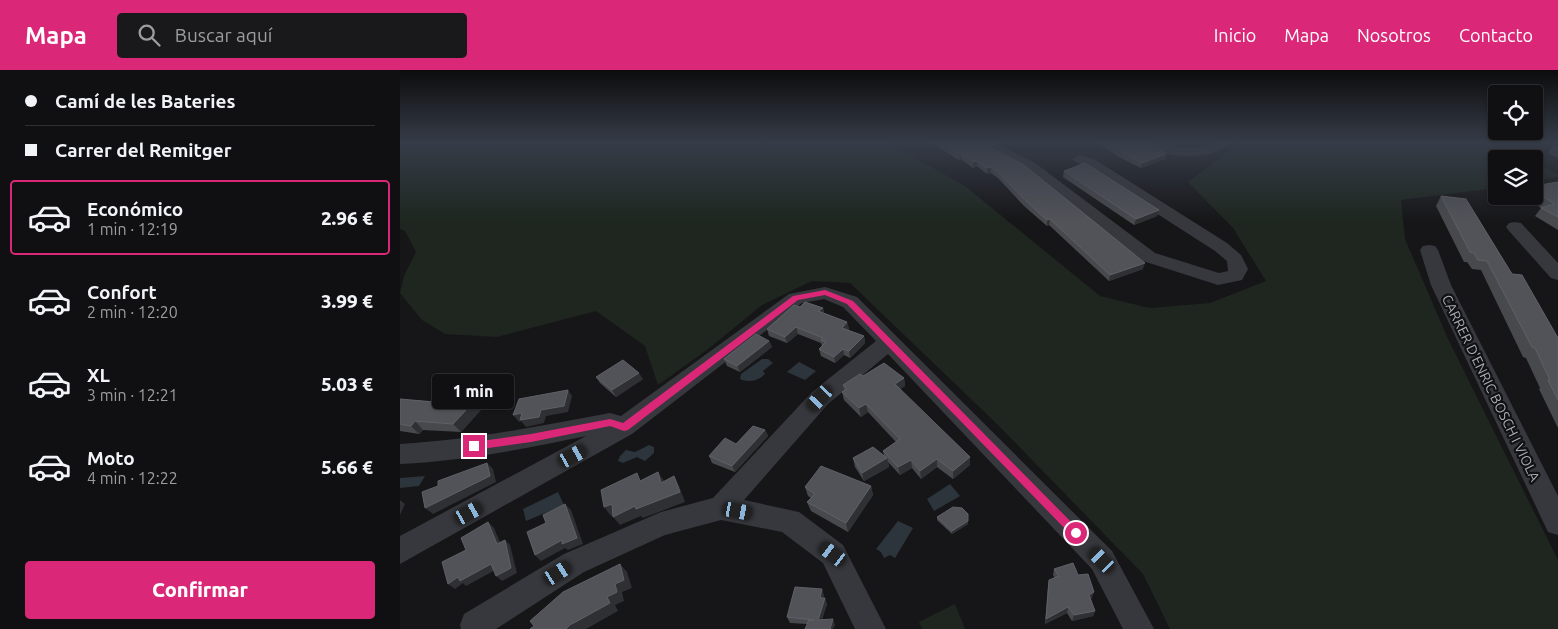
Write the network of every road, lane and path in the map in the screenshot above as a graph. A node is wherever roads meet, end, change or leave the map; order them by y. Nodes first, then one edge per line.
1 (1034, 169) edge
2 (1100, 169) edge
3 (1515, 227) dead end
4 (1429, 250) dead end
5 (1558, 274) edge
6 (889, 342) junction
7 (624, 427) junction
8 (400, 454) edge
9 (721, 508) junction
10 (1558, 523) edge
11 (400, 551) edge
12 (475, 625) dead end
13 (871, 629) edge
14 (1139, 629) edge

1 - 2 street
3 - 5 street
4 - 10 street, CARRER D'ENRIC BOSCH I VIOLA
6 - 7 street
6 - 9 street
6 - 14 street
7 - 8 street
7 - 11 street
9 - 12 street
9 - 13 street

